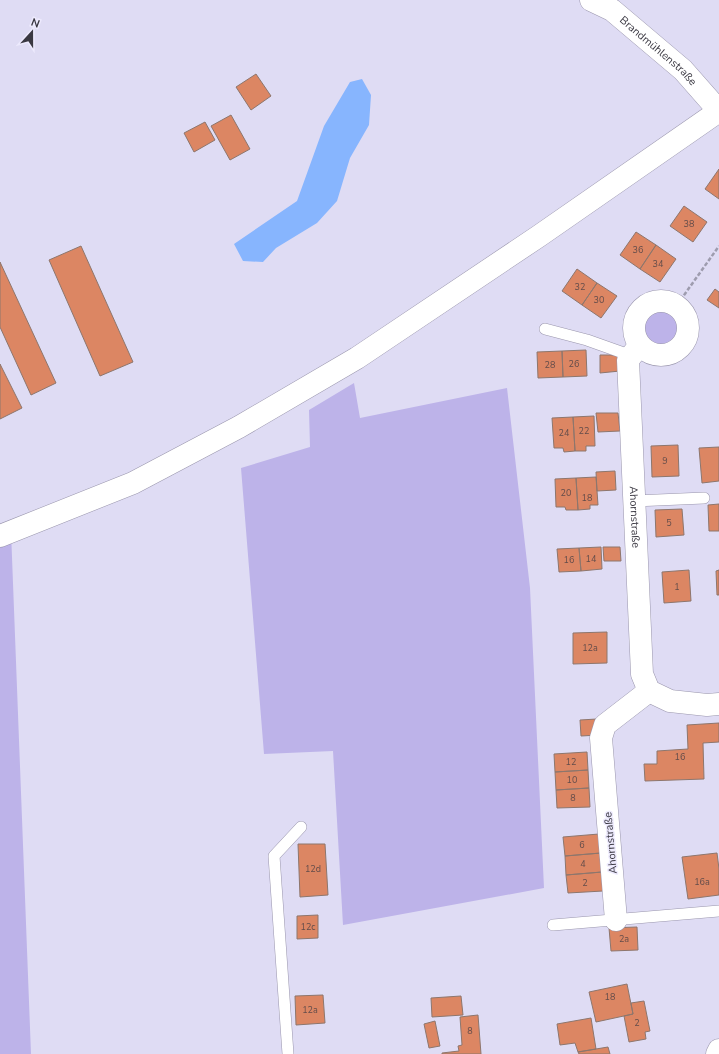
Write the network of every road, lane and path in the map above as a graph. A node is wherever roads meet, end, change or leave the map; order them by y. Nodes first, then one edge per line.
1 (590, 0) edge
2 (719, 111) edge
3 (719, 246) edge
4 (677, 305) junction
5 (545, 329) dead end
6 (635, 351) junction
7 (704, 498) dead end
8 (634, 500) junction
9 (0, 536) edge
10 (649, 691) junction
11 (719, 704) edge
12 (302, 827) dead end
13 (719, 911) edge
14 (616, 920) junction
15 (553, 925) dead end
16 (719, 1050) edge
17 (288, 1054) edge
18 (717, 1054) edge

1 - 2 street, Brandmühlenstraße
2 - 9 street
3 - 4 path
4 - 6 street, Ahornstraße
4 - 6 street
5 - 6 lane
6 - 8 street, Ahornstraße
7 - 8 lane
8 - 10 street, Ahornstraße
10 - 11 street
10 - 14 street, Ahornstraße
12 - 17 lane
13 - 14 lane
14 - 15 lane
16 - 18 street

